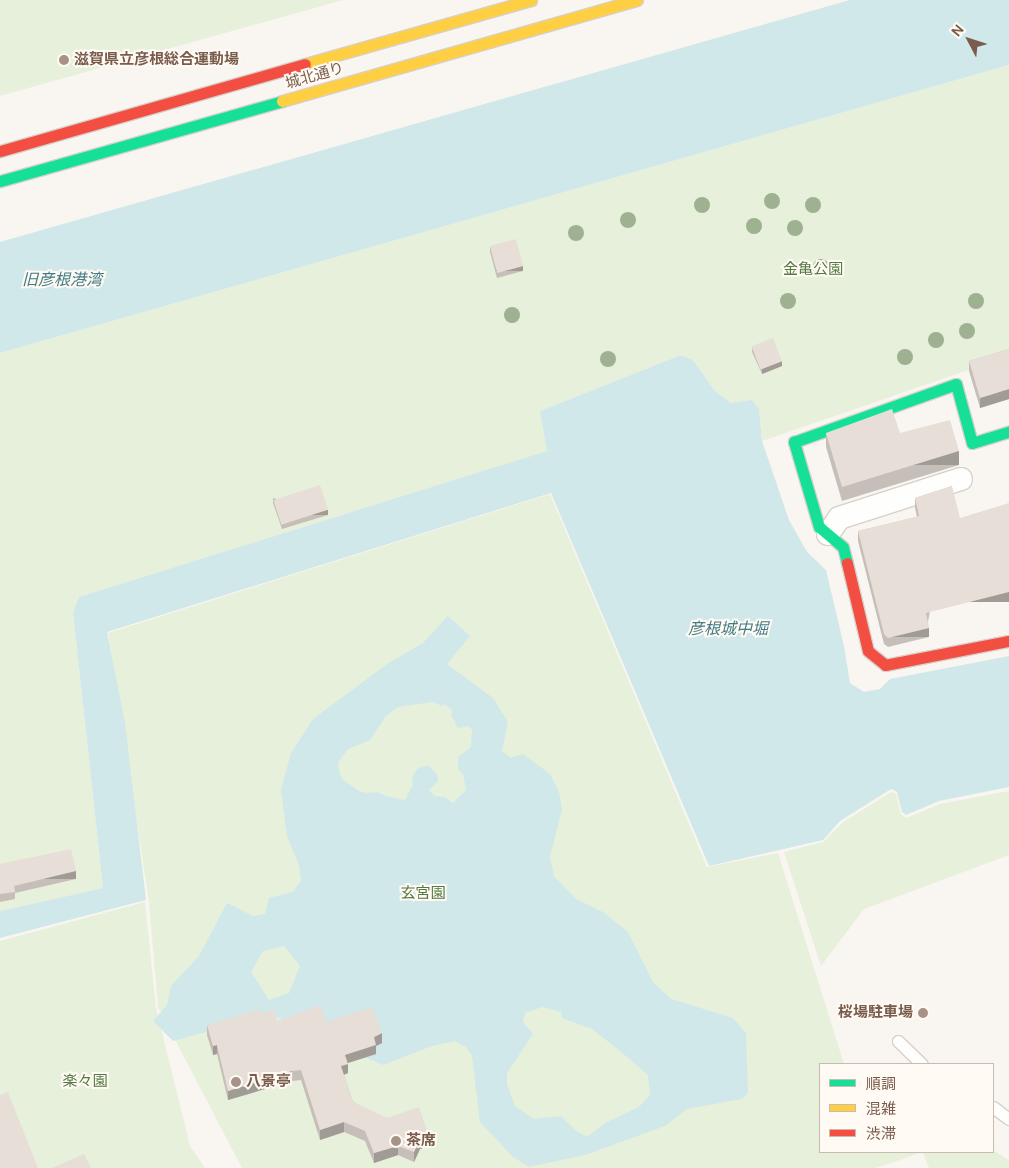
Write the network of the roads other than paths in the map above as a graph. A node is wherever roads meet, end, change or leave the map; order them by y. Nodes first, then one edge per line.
1 (531, 0) edge
2 (637, 0) edge
3 (0, 151) edge
4 (0, 181) edge
5 (1009, 432) edge
6 (961, 479) dead end
7 (828, 534) junction
8 (1009, 640) edge
9 (898, 1041) dead end
10 (921, 1063) edge
11 (994, 1108) edge
12 (1009, 1119) edge

1 - 3 main road, 城北通り
2 - 4 main road, 城北通り
5 - 7 main road
6 - 7 street
7 - 8 main road
9 - 10 lane
11 - 12 lane

